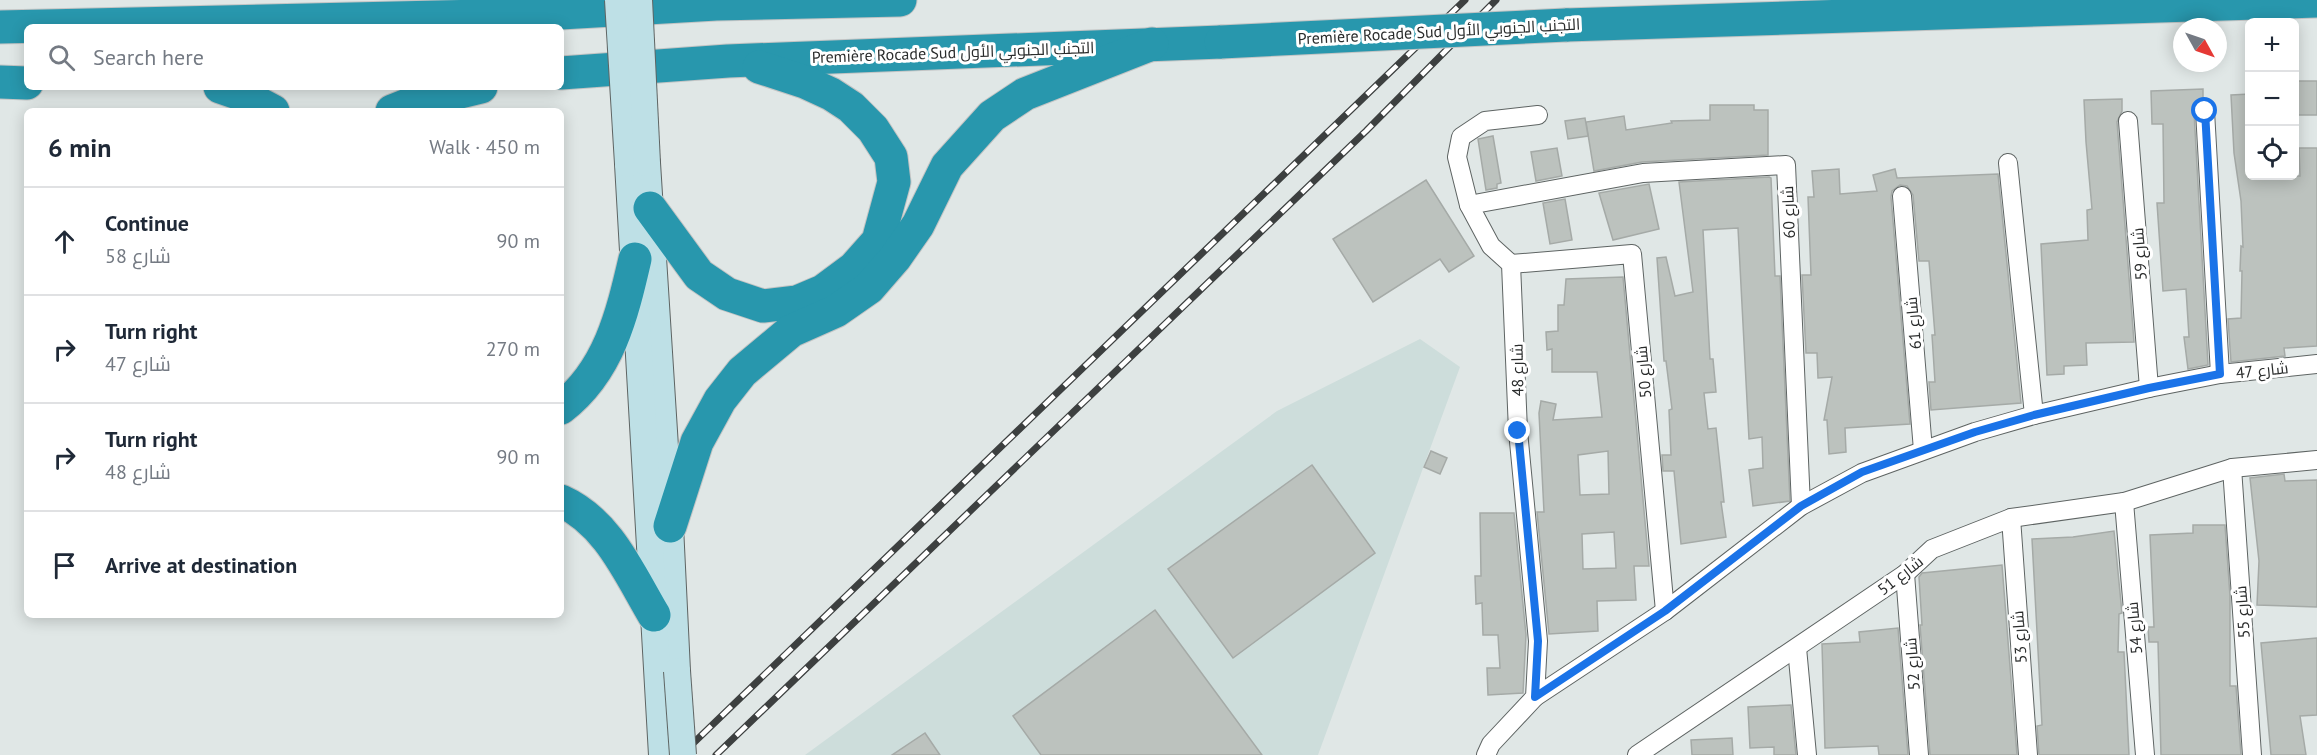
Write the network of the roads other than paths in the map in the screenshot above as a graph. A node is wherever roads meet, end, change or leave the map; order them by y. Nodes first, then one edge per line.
1 (142, 0) edge
2 (461, 0) edge
3 (618, 0) edge
4 (639, 0) edge
5 (900, 0) edge
6 (2317, 0) edge
7 (725, 2) edge
8 (526, 15) junction
9 (26, 24) edge
10 (140, 24) edge
11 (1152, 44) junction
12 (728, 61) junction
13 (564, 74) edge
14 (0, 82) edge
15 (24, 83) edge
16 (229, 90) edge
17 (468, 90) edge
18 (267, 108) edge
19 (399, 108) edge
20 (2205, 111) dead end
21 (1538, 115) dead end
22 (2128, 121) dead end
23 (637, 163) junction
24 (2008, 163) dead end
25 (1902, 196) dead end
26 (1469, 205) junction
27 (650, 208) junction
28 (635, 259) junction
29 (1512, 264) junction
30 (2317, 364) edge
31 (2220, 374) junction
32 (2149, 388) junction
33 (564, 406) edge
34 (2034, 415) junction
35 (1923, 450) junction
36 (2317, 460) edge
37 (2232, 468) junction
38 (564, 502) edge
39 (2124, 502) junction
40 (1801, 506) junction
41 (2011, 518) junction
42 (670, 525) junction
43 (1905, 574) junction
44 (1665, 611) junction
45 (654, 615) junction
46 (1797, 648) junction
47 (667, 674) junction
48 (1535, 697) junction
49 (1662, 747) edge
50 (662, 755) edge
51 (683, 755) edge
52 (1486, 755) edge
53 (1637, 755) edge
54 (1807, 755) edge
55 (1919, 755) edge
56 (2028, 755) edge
57 (2145, 755) edge
58 (2252, 755) edge

1 - 9 highway
2 - 8 highway
3 - 23 main road, bridge
4 - 23 main road, bridge
5 - 7 highway
6 - 11 highway, Première Rocade Sud التجنب الجنوبي الأول, bridge
7 - 8 highway
8 - 10 highway
11 - 12 highway, Première Rocade Sud التجنب الجنوبي الأول
11 - 42 highway
12 - 13 highway, Première Rocade Sud التجنب الجنوبي الأول
12 - 27 highway
14 - 15 highway
16 - 18 highway
17 - 19 highway
20 - 31 street
21 - 26 street
22 - 32 street, شارع 59
23 - 27 main road
23 - 28 main road
24 - 34 street
25 - 35 street, شارع 61
26 - 29 street
26 - 40 street, شارع 60
27 - 42 main road
28 - 33 highway
28 - 45 main road
29 - 44 street, شارع 50
29 - 48 street, شارع 48
30 - 31 street, شارع 47
31 - 32 street, شارع 47
32 - 34 street, شارع 47
34 - 35 street, شارع 47
35 - 40 street, شارع 47
36 - 37 street
37 - 39 street
37 - 58 street, شارع 55
38 - 45 highway
39 - 41 street
39 - 57 street, شارع 54
40 - 44 street, شارع 47
41 - 43 street, شارع 51
41 - 56 street, شارع 53
42 - 47 main road
43 - 46 street, شارع 51
43 - 55 street, شارع 52
44 - 48 street, شارع 47
45 - 47 main road
46 - 49 street, شارع 51
46 - 54 street
47 - 50 main road
47 - 51 main road, bridge
48 - 52 street
49 - 53 street, شارع 51

